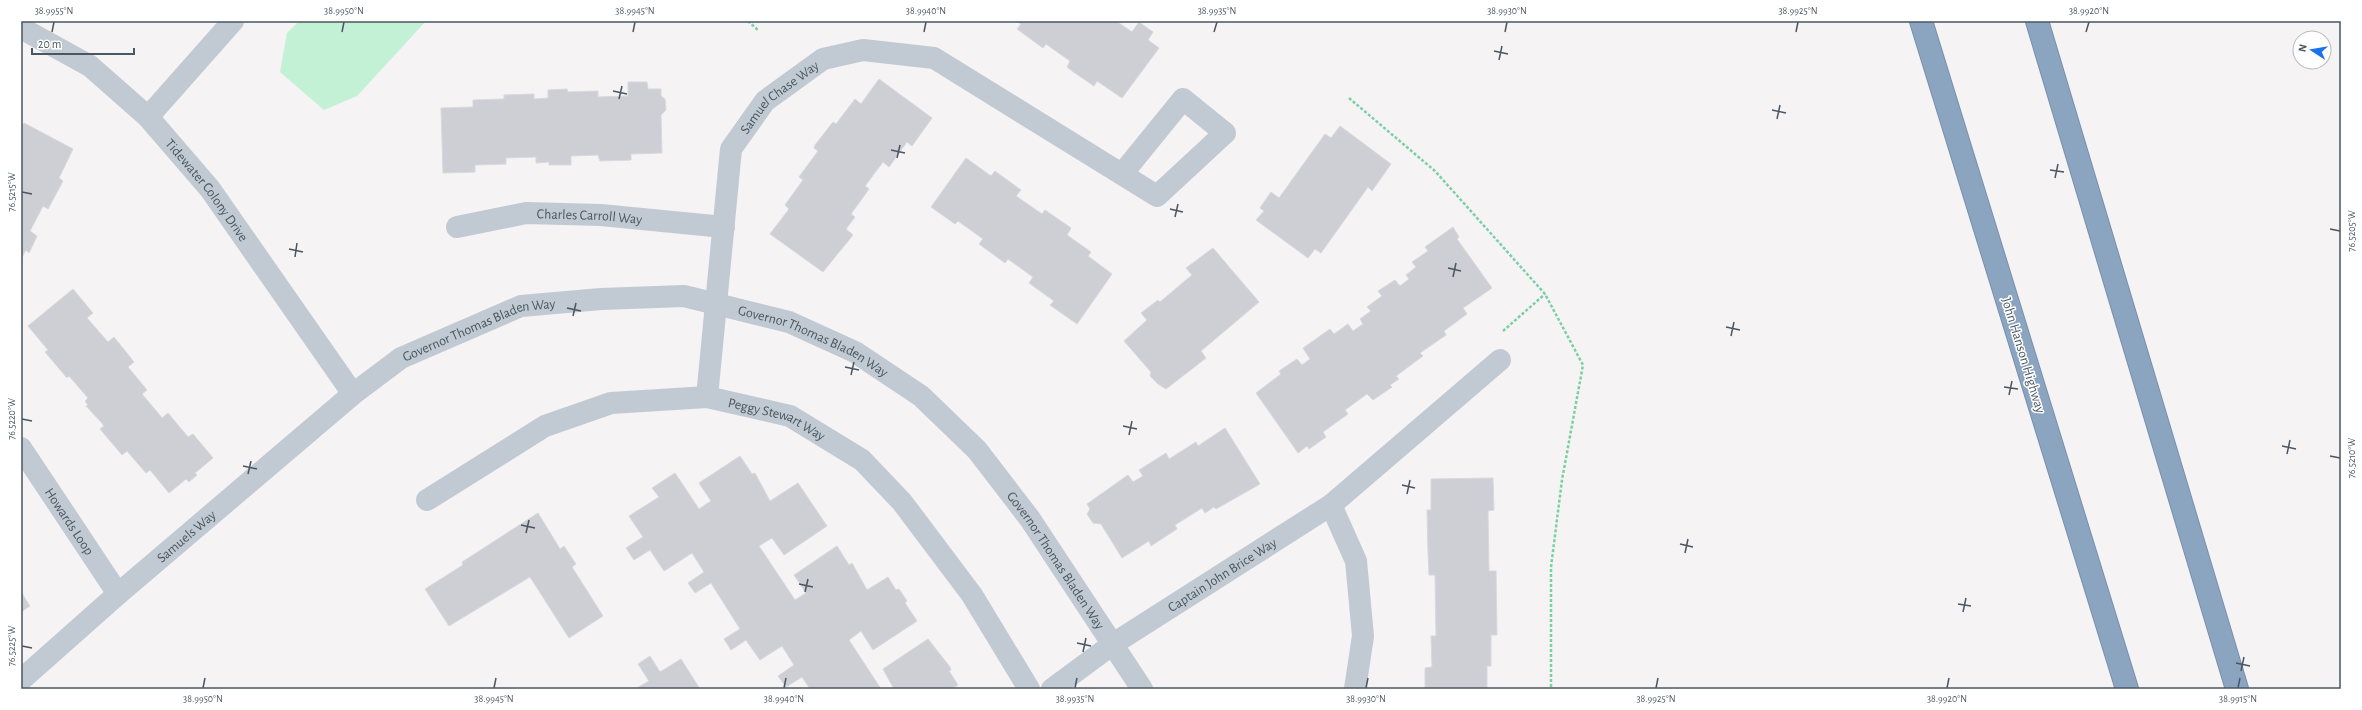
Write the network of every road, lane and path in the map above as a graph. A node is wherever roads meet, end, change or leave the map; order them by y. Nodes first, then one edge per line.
1 (233, 21) edge
2 (748, 21) edge
3 (1921, 21) edge
4 (2038, 21) edge
5 (21, 28) edge
6 (759, 31) dead end
7 (148, 117) junction
8 (1122, 174) junction
9 (457, 227) dead end
10 (724, 227) junction
11 (1545, 294) dead end
12 (716, 304) junction
13 (1500, 360) joint
14 (353, 394) junction
15 (707, 397) junction
16 (21, 448) edge
17 (427, 500) dead end
18 (1331, 505) junction
19 (118, 594) junction
20 (1113, 644) junction
21 (21, 680) edge
22 (1029, 689) edge
23 (1052, 689) edge
24 (1142, 689) edge
25 (1355, 689) edge
26 (2127, 689) edge
27 (2237, 689) edge

1 - 7 street
2 - 6 path
3 - 26 highway, John Hanson Highway
4 - 27 highway
5 - 7 street, Tidewater Colony Drive
7 - 14 street, Tidewater Colony Drive
8 - 8 street, Samuel Chase Way
8 - 10 street, Samuel Chase Way
9 - 10 street, Charles Carroll Way
10 - 12 street, Samuel Chase Way
11 - 13 path
12 - 14 street, Governor Thomas Bladen Way
12 - 15 street, Samuel Chase Way
12 - 20 street, Governor Thomas Bladen Way
13 - 18 street, Captain John Brice Way
14 - 19 street, Samuels Way
15 - 17 street, Peggy Stewart Way
15 - 22 street, Peggy Stewart Way
16 - 19 street, Howards Loop
18 - 20 street, Captain John Brice Way
18 - 25 street
19 - 21 street, Samuels Way
20 - 23 street, Captain John Brice Way
20 - 24 street, Governor Thomas Bladen Way

